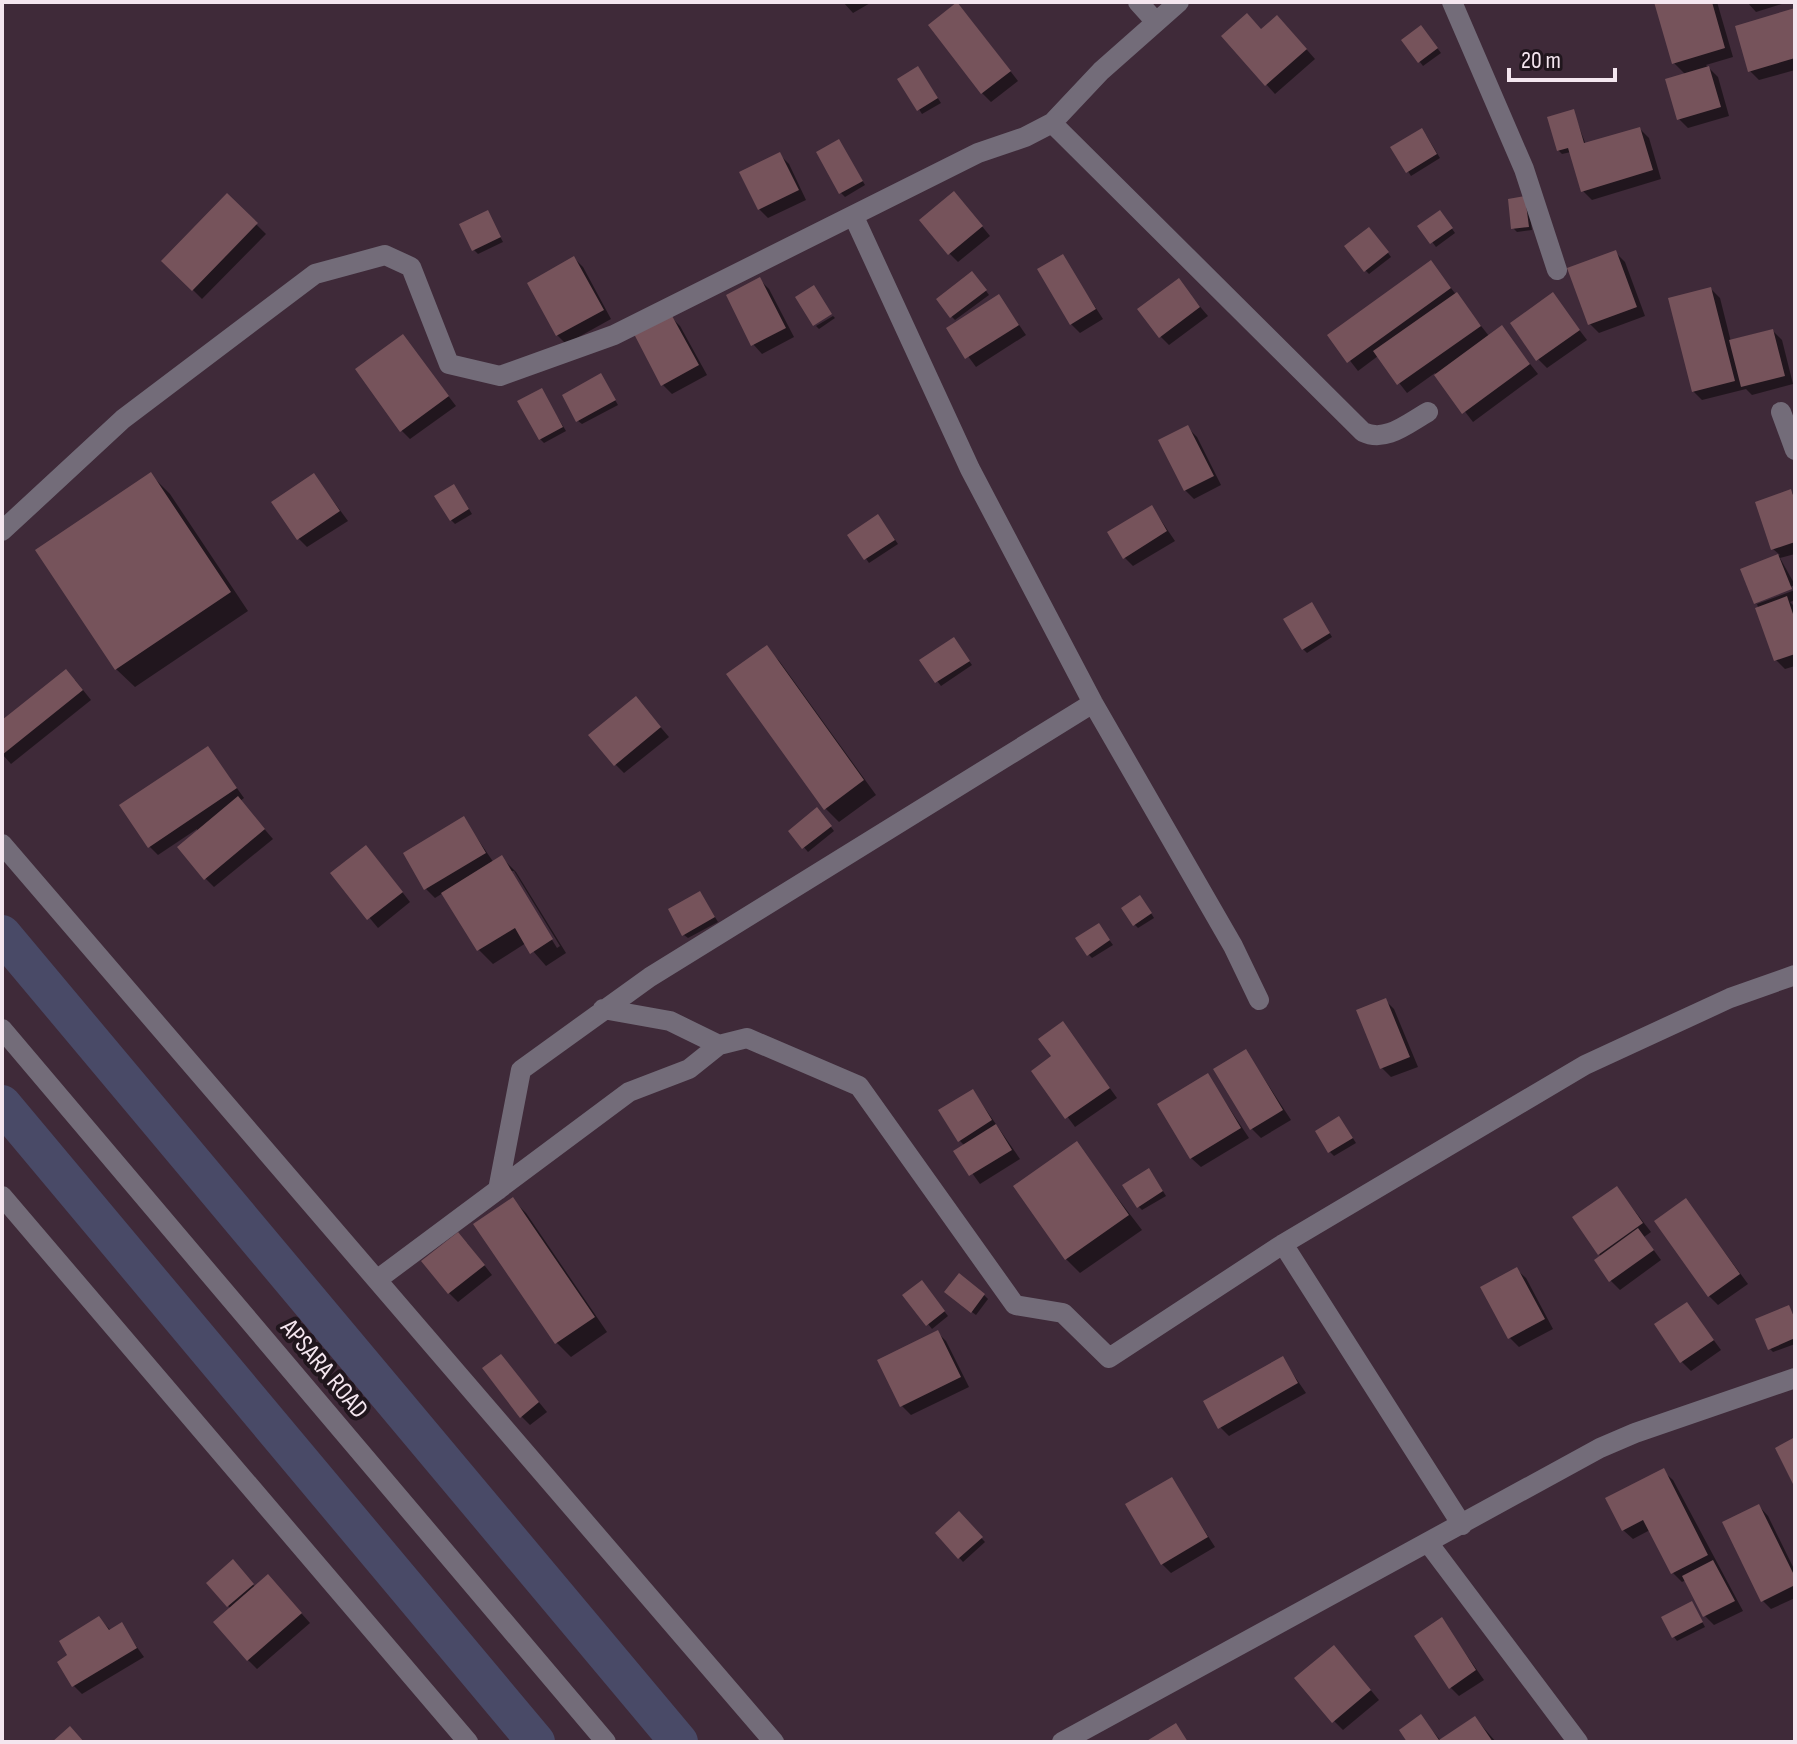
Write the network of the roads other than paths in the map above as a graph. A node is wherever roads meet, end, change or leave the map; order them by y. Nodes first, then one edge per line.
1 (1138, 2) edge
2 (1179, 2) edge
3 (1452, 2) edge
4 (1156, 22) junction
5 (1052, 123) junction
6 (854, 217) junction
7 (1557, 270) dead end
8 (1428, 412) dead end
9 (1781, 412) dead end
10 (1795, 450) edge
11 (2, 531) edge
12 (1093, 703) junction
13 (2, 844) edge
14 (1795, 975) edge
15 (1259, 1000) dead end
16 (603, 1009) junction
17 (2, 1029) edge
18 (719, 1045) junction
19 (498, 1190) junction
20 (2, 1196) edge
21 (1283, 1244) junction
22 (378, 1279) junction
23 (1795, 1378) edge
24 (1462, 1525) junction
25 (1429, 1544) junction
26 (468, 1742) edge
27 (606, 1742) edge
28 (774, 1742) edge
29 (1062, 1742) edge
30 (1578, 1742) edge

1 - 4 street
2 - 4 street
3 - 7 street
4 - 5 street
5 - 6 street
5 - 8 street
6 - 11 street
6 - 12 street
9 - 10 street
12 - 15 street
12 - 16 street
13 - 22 street
14 - 21 street
16 - 18 street
16 - 19 street
17 - 27 street, APSARA ROAD
18 - 19 street
18 - 21 street
19 - 22 street
20 - 26 street
21 - 24 street
22 - 28 street
23 - 24 street
24 - 25 street
25 - 29 street
25 - 30 street

